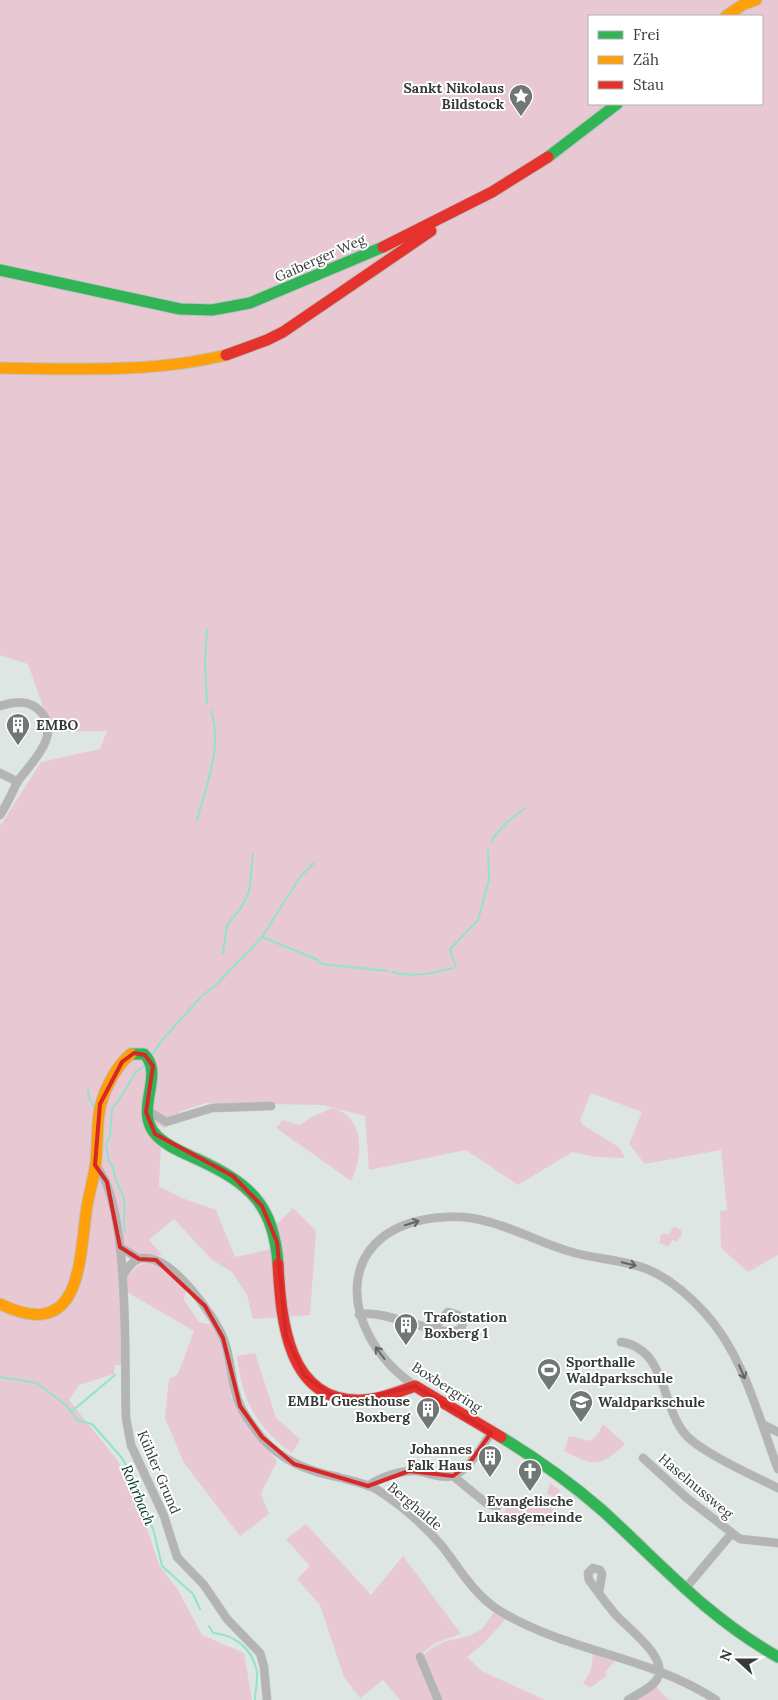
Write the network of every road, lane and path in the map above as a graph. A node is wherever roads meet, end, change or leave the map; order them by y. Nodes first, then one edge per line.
1 (748, 1) edge
2 (727, 15) edge
3 (616, 105) edge
4 (441, 219) junction
5 (0, 270) edge
6 (0, 368) edge
7 (0, 706) edge
8 (0, 773) edge
9 (18, 782) junction
10 (1, 811) edge
11 (271, 1106) dead end
12 (146, 1109) junction
13 (95, 1165) junction
14 (120, 1247) junction
15 (139, 1259) junction
16 (123, 1275) junction
17 (0, 1304) edge
18 (359, 1315) junction
19 (434, 1328) dead end
20 (621, 1342) dead end
21 (415, 1386) junction
22 (762, 1424) junction
23 (778, 1432) edge
24 (491, 1433) junction
25 (643, 1458) dead end
26 (778, 1469) edge
27 (453, 1476) junction
28 (368, 1486) junction
29 (778, 1488) edge
30 (495, 1507) dead end
31 (732, 1533) junction
32 (778, 1543) edge
33 (684, 1590) junction
34 (599, 1592) dead end
35 (778, 1657) edge
36 (420, 1658) dead end
37 (659, 1670) junction
38 (267, 1700) edge
39 (438, 1700) edge
40 (628, 1700) edge
41 (716, 1700) edge

1 - 2 street
3 - 4 street, Gaiberger Weg
4 - 5 street, Gaiberger Weg
4 - 6 street
7 - 9 street
8 - 9 street
9 - 10 street
11 - 12 street
12 - 13 street
12 - 21 street
13 - 14 street, Kühler Grund
13 - 17 street
14 - 15 street, Berghalde
14 - 16 street, Kühler Grund
15 - 16 street
15 - 28 street, Berghalde
16 - 38 street, Kühler Grund
18 - 19 street
21 -> 18 street, Boxbergring
18 -> 22 street, Boxbergring
20 - 29 street
21 - 24 street, Boxbergring
22 - 23 street
22 - 26 street, Boxbergring
24 - 27 street
24 - 33 street, Boxbergring
25 - 31 street, Haselnussweg
27 - 28 street
27 - 30 street
28 - 37 street, Berghalde
31 - 32 street, Haselnussweg
31 - 33 street, Haselnussweg
33 - 35 street, Boxbergring
34 - 37 street
36 - 39 street
37 - 40 street
37 - 41 street, Berghalde

